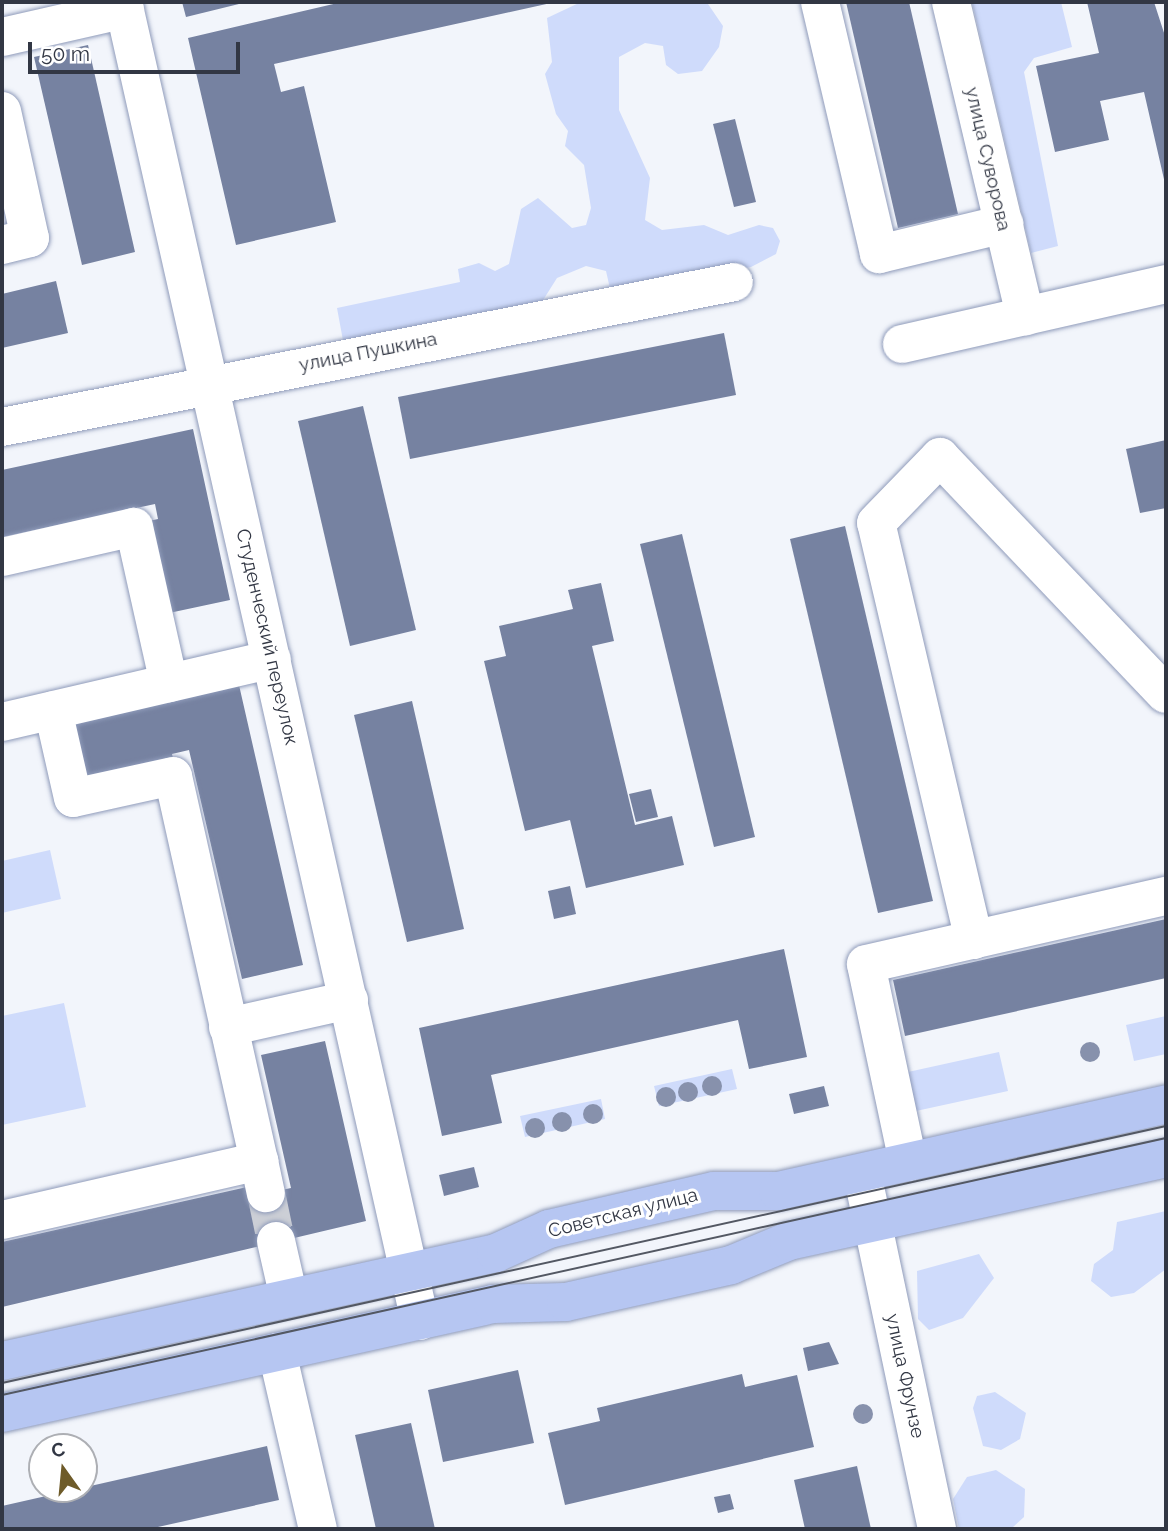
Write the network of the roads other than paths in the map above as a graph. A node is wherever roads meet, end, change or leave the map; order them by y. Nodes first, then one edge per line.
1 (820, 2) edge
2 (951, 2) edge
3 (124, 5) edge
4 (2, 37) edge
5 (2, 111) edge
6 (1004, 224) junction
7 (2, 245) edge
8 (734, 282) dead end
9 (1166, 284) edge
10 (1025, 316) junction
11 (902, 344) dead end
12 (209, 382) junction
13 (2, 427) edge
14 (2, 557) edge
15 (272, 659) junction
16 (169, 683) junction
17 (1166, 694) edge
18 (53, 710) junction
19 (2, 722) edge
20 (1166, 896) edge
21 (974, 940) junction
22 (349, 1000) junction
23 (228, 1027) junction
24 (1166, 1104) edge
25 (1166, 1158) edge
26 (908, 1163) junction
27 (862, 1173) junction
28 (2, 1220) edge
29 (873, 1222) junction
30 (276, 1241) tunnel mouth
31 (409, 1272) junction
32 (289, 1298) junction
33 (420, 1321) junction
34 (276, 1352) junction
35 (2, 1361) edge
36 (2, 1413) edge
37 (318, 1529) edge
38 (937, 1529) edge

1 - 6 street
2 - 6 street, улица Суворова
3 - 4 street
3 - 12 street, Студенческий переулок
5 - 7 street
6 - 10 street, улица Суворова
8 - 12 street, улица Пушкина
9 - 10 street
10 - 11 street
12 - 13 street, улица Пушкина
12 - 15 street, Студенческий переулок
14 - 16 street
15 - 16 street
15 - 22 street, Студенческий переулок
16 - 18 street
17 - 21 street
18 - 19 street
18 - 23 street
20 - 21 street
21 - 26 street
22 - 23 street
22 - 31 street, Студенческий переулок
23 - 28 street
24 - 26 main road, Советская улица
25 - 29 main road
26 - 27 main road, Советская улица
27 - 29 street, улица Фрунзе
27 - 31 main road, Советская улица
29 - 33 main road
29 - 38 street, улица Фрунзе
30 - 32 street
31 - 32 main road, Советская улица
31 - 33 street, Студенческий переулок
32 - 35 main road, Советская улица
33 - 34 main road
34 - 36 main road
34 - 37 street

